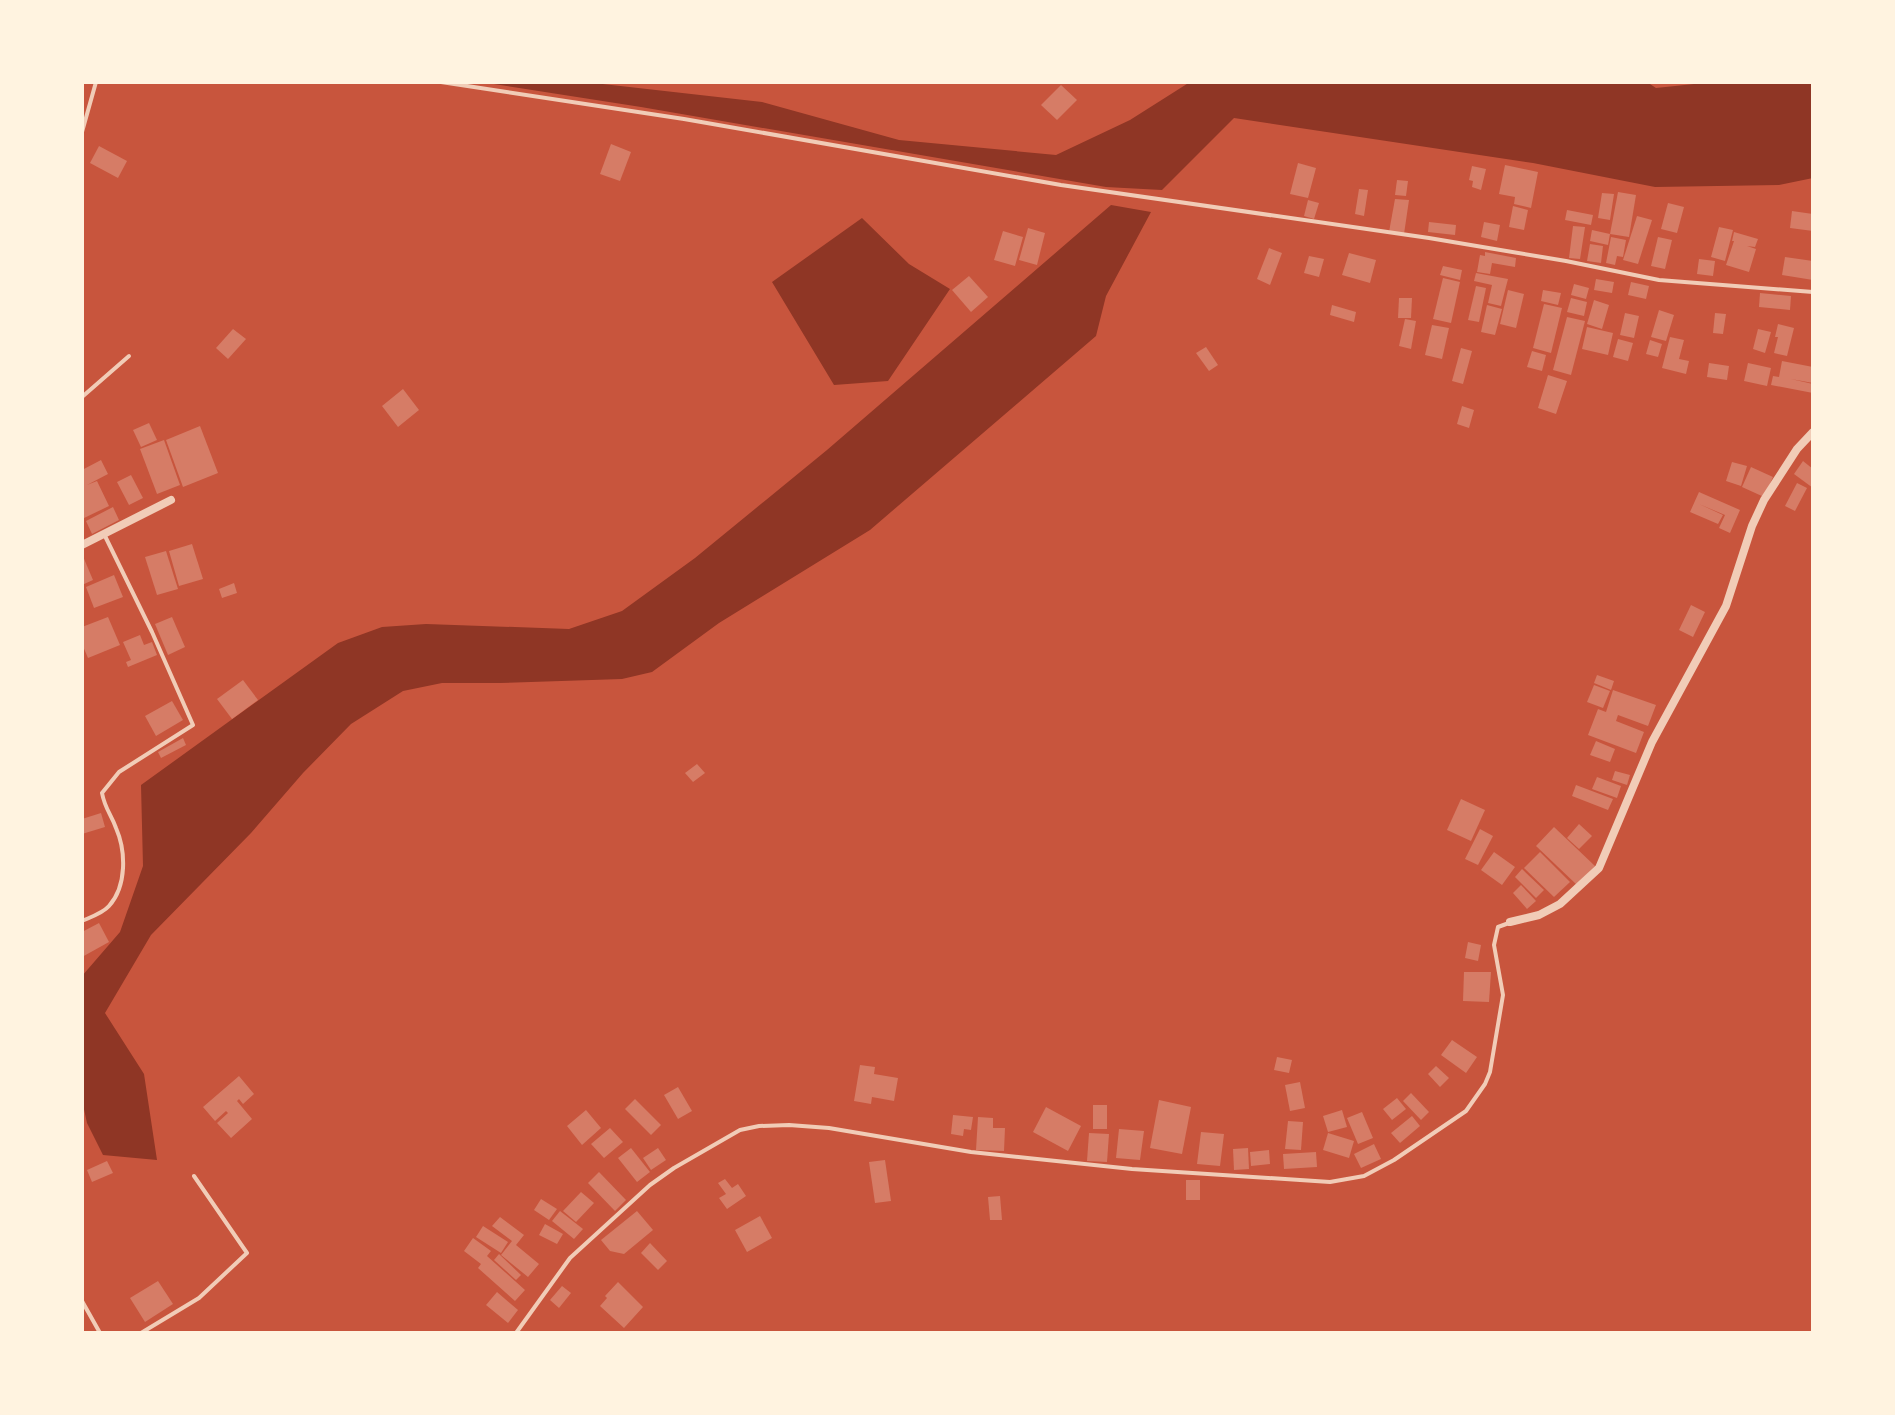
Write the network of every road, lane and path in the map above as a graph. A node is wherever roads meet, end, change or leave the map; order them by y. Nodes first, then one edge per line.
1 (96, 82) edge
2 (441, 82) edge
3 (82, 132) edge
4 (1813, 292) edge
5 (129, 356) dead end
6 (83, 395) edge
7 (1813, 432) edge
8 (171, 500) dead end
9 (104, 534) junction
10 (82, 545) edge
11 (82, 921) edge
12 (1510, 922) joint
13 (194, 1176) dead end
14 (82, 1301) edge
15 (100, 1333) edge
16 (141, 1333) edge
17 (516, 1333) edge

1 - 3 lane
2 - 4 lane
5 - 6 lane
7 - 12 street
8 - 9 street
9 - 10 street
9 - 11 lane
12 - 17 lane
13 - 16 lane
14 - 15 lane

